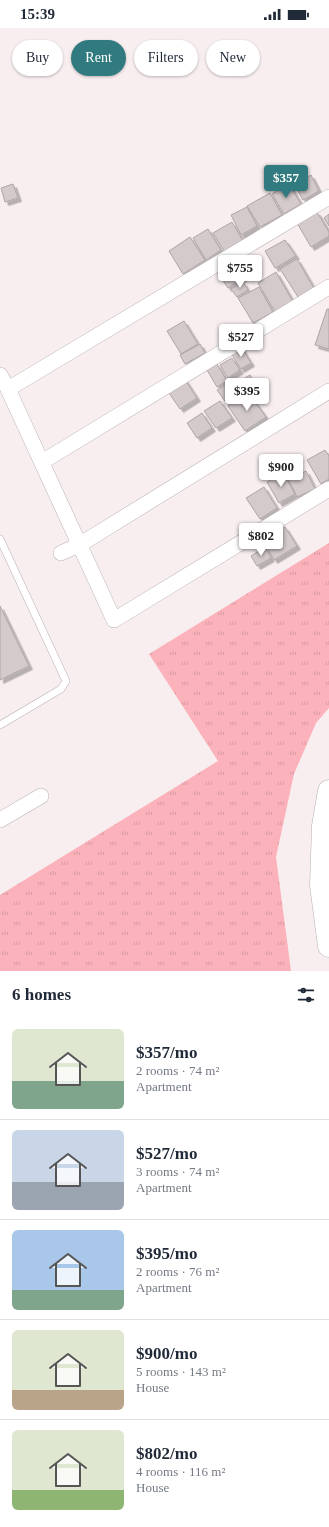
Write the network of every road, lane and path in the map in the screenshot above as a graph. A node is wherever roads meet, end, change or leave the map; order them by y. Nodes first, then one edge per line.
1 (329, 197) edge
2 (329, 287) edge
3 (0, 375) edge
4 (8, 389) junction
5 (329, 391) edge
6 (42, 462) junction
7 (329, 489) edge
8 (0, 539) edge
9 (79, 545) junction
10 (60, 553) dead end
11 (0, 725) edge
12 (329, 791) edge
13 (41, 796) dead end
14 (0, 820) edge
15 (329, 946) edge

1 - 4 street
2 - 6 street
3 - 4 street
4 - 6 street
5 - 9 street
6 - 9 street
7 - 9 street
8 - 11 lane
9 - 10 street
12 - 15 highway
13 - 14 street

